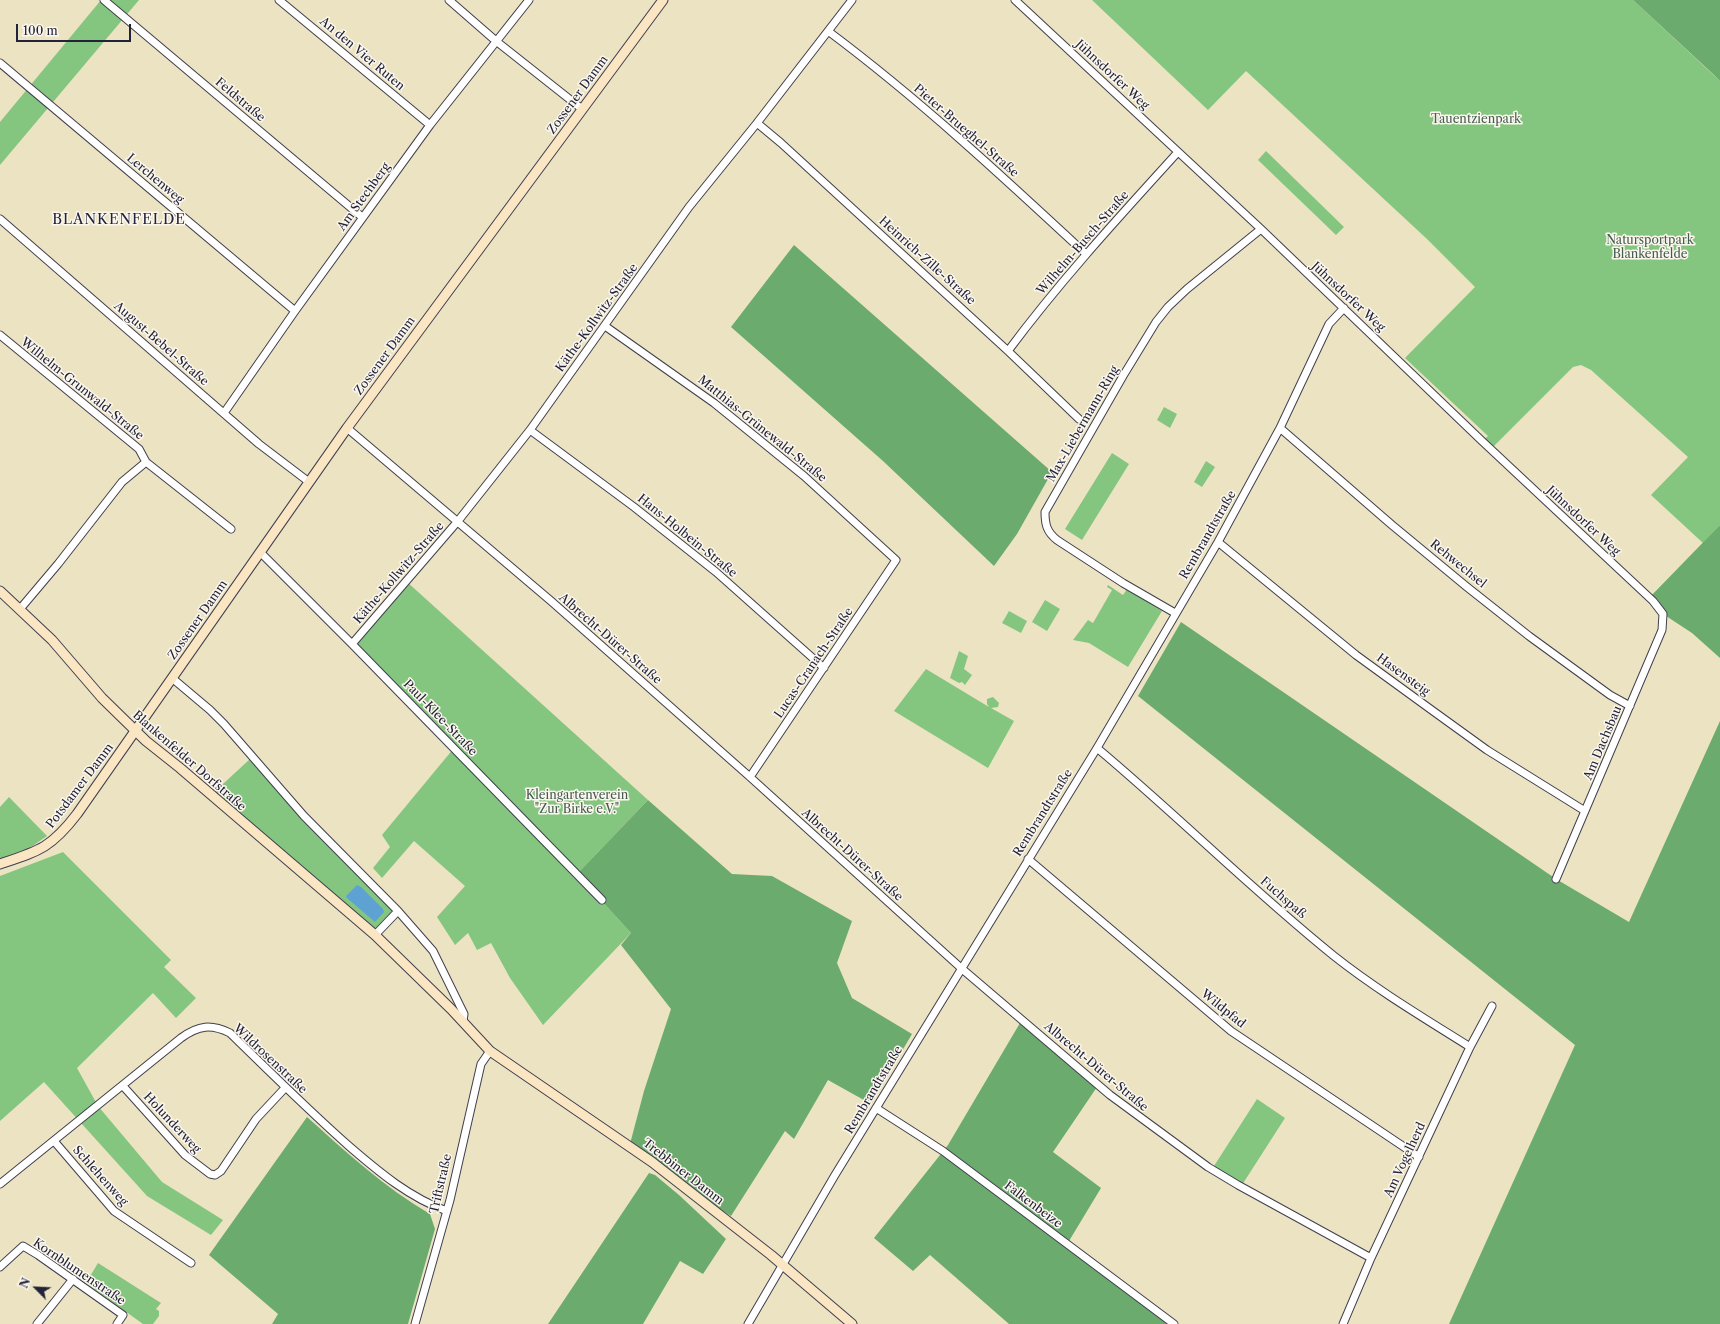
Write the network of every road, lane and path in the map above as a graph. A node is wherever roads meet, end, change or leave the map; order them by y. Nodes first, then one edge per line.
1 (104, 0) edge
2 (279, 0) edge
3 (449, 0) edge
4 (529, 0) edge
5 (663, 0) edge
6 (852, 0) edge
7 (1015, 0) edge
8 (828, 31) junction
9 (496, 41) junction
10 (0, 63) edge
11 (582, 109) junction
12 (757, 123) junction
13 (430, 125) junction
14 (1178, 152) junction
15 (362, 217) junction
16 (0, 219) edge
17 (1261, 229) junction
18 (1086, 254) junction
19 (1344, 308) junction
20 (295, 311) junction
21 (605, 326) junction
22 (0, 335) edge
23 (1008, 351) junction
24 (224, 413) junction
25 (1079, 420) dead end
26 (347, 428) junction
27 (1280, 428) junction
28 (530, 430) junction
29 (146, 462) junction
30 (309, 482) junction
31 (458, 521) junction
32 (231, 529) dead end
33 (1218, 542) junction
34 (260, 552) junction
35 (896, 560) joint
36 (0, 591) edge
37 (20, 609) junction
38 (1175, 613) junction
39 (1663, 614) joint
40 (352, 644) junction
41 (824, 668) junction
42 (172, 678) junction
43 (1630, 706) junction
44 (134, 731) junction
45 (1097, 748) junction
46 (750, 778) junction
47 (1585, 812) junction
48 (1028, 859) junction
49 (0, 864) edge
50 (1556, 879) dead end
51 (602, 900) dead end
52 (398, 911) junction
53 (375, 935) junction
54 (961, 968) junction
55 (1492, 1006) dead end
56 (463, 1021) junction
57 (1470, 1047) junction
58 (490, 1051) junction
59 (123, 1086) junction
60 (285, 1088) junction
61 (876, 1108) junction
62 (54, 1141) junction
63 (1419, 1157) junction
64 (0, 1184) edge
65 (447, 1211) junction
66 (1371, 1258) junction
67 (2, 1262) edge
68 (192, 1264) dead end
69 (783, 1265) junction
70 (73, 1279) junction
71 (37, 1324) edge
72 (117, 1324) edge
73 (415, 1324) edge
74 (748, 1324) edge
75 (852, 1324) edge
76 (1174, 1324) edge
77 (1343, 1324) edge

1 - 15 street, Feldstraße
2 - 13 street, An den Vier Ruten
3 - 9 street
4 - 9 street, Am Stechberg
5 - 11 main road, Zossener Damm
6 - 8 street, Käthe-Kollwitz-Straße
7 - 14 street, Jühnsdorfer Weg
8 - 12 street, Käthe-Kollwitz-Straße
8 - 18 street, Pieter-Brueghel-Straße
9 - 11 street
9 - 13 street, Am Stechberg
10 - 20 street, Lerchenweg
11 - 26 main road, Zossener Damm
12 - 21 street, Käthe-Kollwitz-Straße
12 - 23 street, Heinrich-Zille-Straße
13 - 15 street, Am Stechberg
14 - 17 street, Jühnsdorfer Weg
14 - 18 street, Wilhelm-Busch-Straße
15 - 20 street, Am Stechberg
16 - 24 street, August-Bebel-Straße
17 - 19 street, Jühnsdorfer Weg
17 - 38 street, Max-Liebermann-Ring
18 - 23 street, Wilhelm-Busch-Straße
19 - 27 street, Rembrandtstraße
19 - 39 street, Jühnsdorfer Weg
20 - 24 street, Am Stechberg
21 - 28 street, Käthe-Kollwitz-Straße
21 - 35 street, Matthias-Grünewald-Straße
22 - 29 street, Wilhelm-Grunwald-Straße
23 - 25 street, Heinrich-Zille-Straße
24 - 30 street, August-Bebel-Straße
26 - 30 main road, Zossener Damm
26 - 31 street, Albrecht-Dürer-Straße
27 - 33 street, Rembrandtstraße
27 - 43 street, Rehwechsel
28 - 31 street, Käthe-Kollwitz-Straße
28 - 41 street, Hans-Holbein-Straße
29 - 32 street, Wilhelm-Grunwald-Straße
29 - 37 street
30 - 34 main road, Zossener Damm
31 - 40 street, Käthe-Kollwitz-Straße
31 - 46 street, Albrecht-Dürer-Straße
33 - 38 street, Rembrandtstraße
33 - 47 street, Hasensteig
34 - 40 street, Paul-Klee-Straße
34 - 42 main road, Zossener Damm
35 - 41 street, Lucas-Cranach-Straße
36 - 37 main road, Blankenfelder Dorfstraße
37 - 44 main road, Blankenfelder Dorfstraße
38 - 45 street, Rembrandtstraße
39 - 43 street, Am Dachsbau
40 - 51 street, Paul-Klee-Straße
41 - 46 street, Lucas-Cranach-Straße
42 - 44 main road, Zossener Damm
42 - 52 street, Blankenfelder Dorfstraße
43 - 47 street, Am Dachsbau
44 - 49 main road, Potsdamer Damm
44 - 53 main road, Blankenfelder Dorfstraße
45 - 48 street, Rembrandtstraße
45 - 57 street, Fuchspaß
46 - 54 street, Albrecht-Dürer-Straße
47 - 50 street, Am Dachsbau
48 - 54 street, Rembrandtstraße
48 - 63 street, Wildpfad
52 - 53 street
52 - 56 street, Blankenfelder Dorfstraße
53 - 56 main road, Blankenfelder Dorfstraße
54 - 61 street, Rembrandtstraße
54 - 66 street, Albrecht-Dürer-Straße
55 - 57 street, Am Vogelherd
56 - 58 main road, Blankenfelder Dorfstraße
57 - 63 street, Am Vogelherd
58 - 65 street, Triftstraße
58 - 69 main road, Trebbiner Damm
59 - 60 street, Wildrosenstraße
59 - 60 street, Holunderweg
59 - 62 street, Wildrosenstraße
60 - 65 street, Wildrosenstraße
61 - 69 street, Rembrandtstraße
61 - 76 street, Falkenbeize
62 - 64 street, Wildrosenstraße
62 - 68 street, Schlehenweg
63 - 66 street, Am Vogelherd
65 - 73 street, Triftstraße
66 - 77 street, Am Vogelherd
67 - 70 street, Kornblumenstraße
69 - 74 street, Rembrandtstraße
69 - 75 main road, Trebbiner Damm
70 - 71 street
70 - 72 street, Kornblumenstraße

